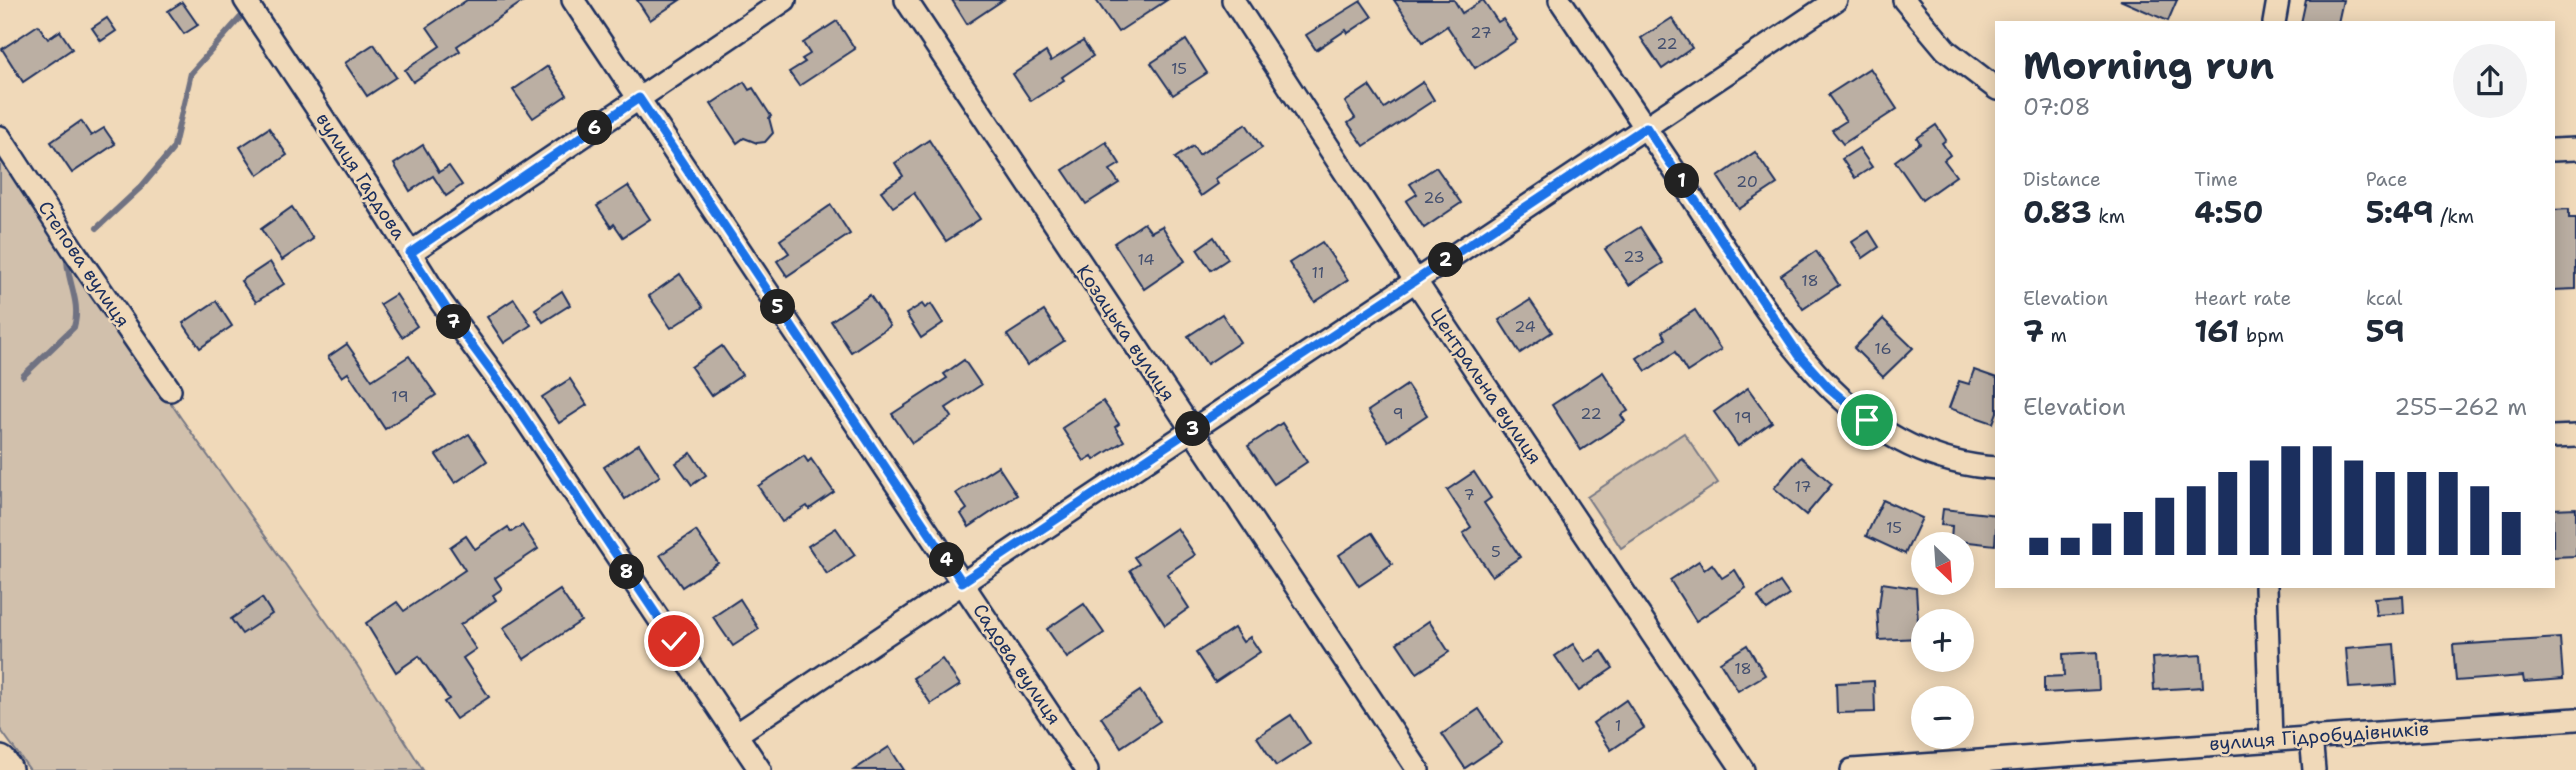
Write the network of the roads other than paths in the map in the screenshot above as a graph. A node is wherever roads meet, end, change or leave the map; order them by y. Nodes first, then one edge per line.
1 (245, 0) edge
2 (573, 0) edge
3 (785, 0) edge
4 (906, 0) edge
5 (1233, 0) edge
6 (1560, 0) edge
7 (1836, 0) edge
8 (1904, 0) edge
9 (2278, 0) edge
10 (2274, 21) edge
11 (1995, 87) edge
12 (639, 98) junction
13 (1646, 127) junction
14 (0, 136) edge
15 (2576, 149) edge
16 (2555, 150) edge
17 (410, 253) junction
18 (1415, 280) junction
19 (170, 390) dead end
20 (1191, 430) junction
21 (2576, 436) edge
22 (2555, 437) edge
23 (1995, 468) edge
24 (962, 582) junction
25 (2266, 588) edge
26 (2576, 719) edge
27 (737, 734) junction
28 (2311, 736) junction
29 (2272, 739) junction
30 (0, 763) edge
31 (2010, 764) edge
32 (5, 770) edge
33 (760, 770) edge
34 (1087, 770) edge
35 (1418, 770) edge
36 (1743, 770) edge
37 (1853, 770) edge
38 (2314, 770) edge

1 - 17 street, вулиця Гардова
2 - 12 street, Садова вулиця
3 - 12 street
4 - 20 street, Козацька вулиця
5 - 18 street, Центральна вулиця
6 - 13 street
7 - 13 street
8 - 11 street
9 - 10 street
12 - 17 street
12 - 24 street, Садова вулиця
13 - 18 street
13 - 23 street
14 - 19 street, Степова вулиця
15 - 16 street
17 - 27 street, вулиця Гардова
18 - 20 street
18 - 36 street, Центральна вулиця
20 - 24 street
20 - 35 street, Козацька вулиця
21 - 22 street
24 - 27 street
24 - 34 street, Садова вулиця
25 - 29 street
26 - 28 street, вулиця Гідробудівників
27 - 33 street, вулиця Гардова
28 - 29 street, вулиця Гідробудівників
28 - 38 street
29 - 31 street, вулиця Гідробудівників
30 - 32 main road
31 - 37 street, вулиця Гідробудівників

